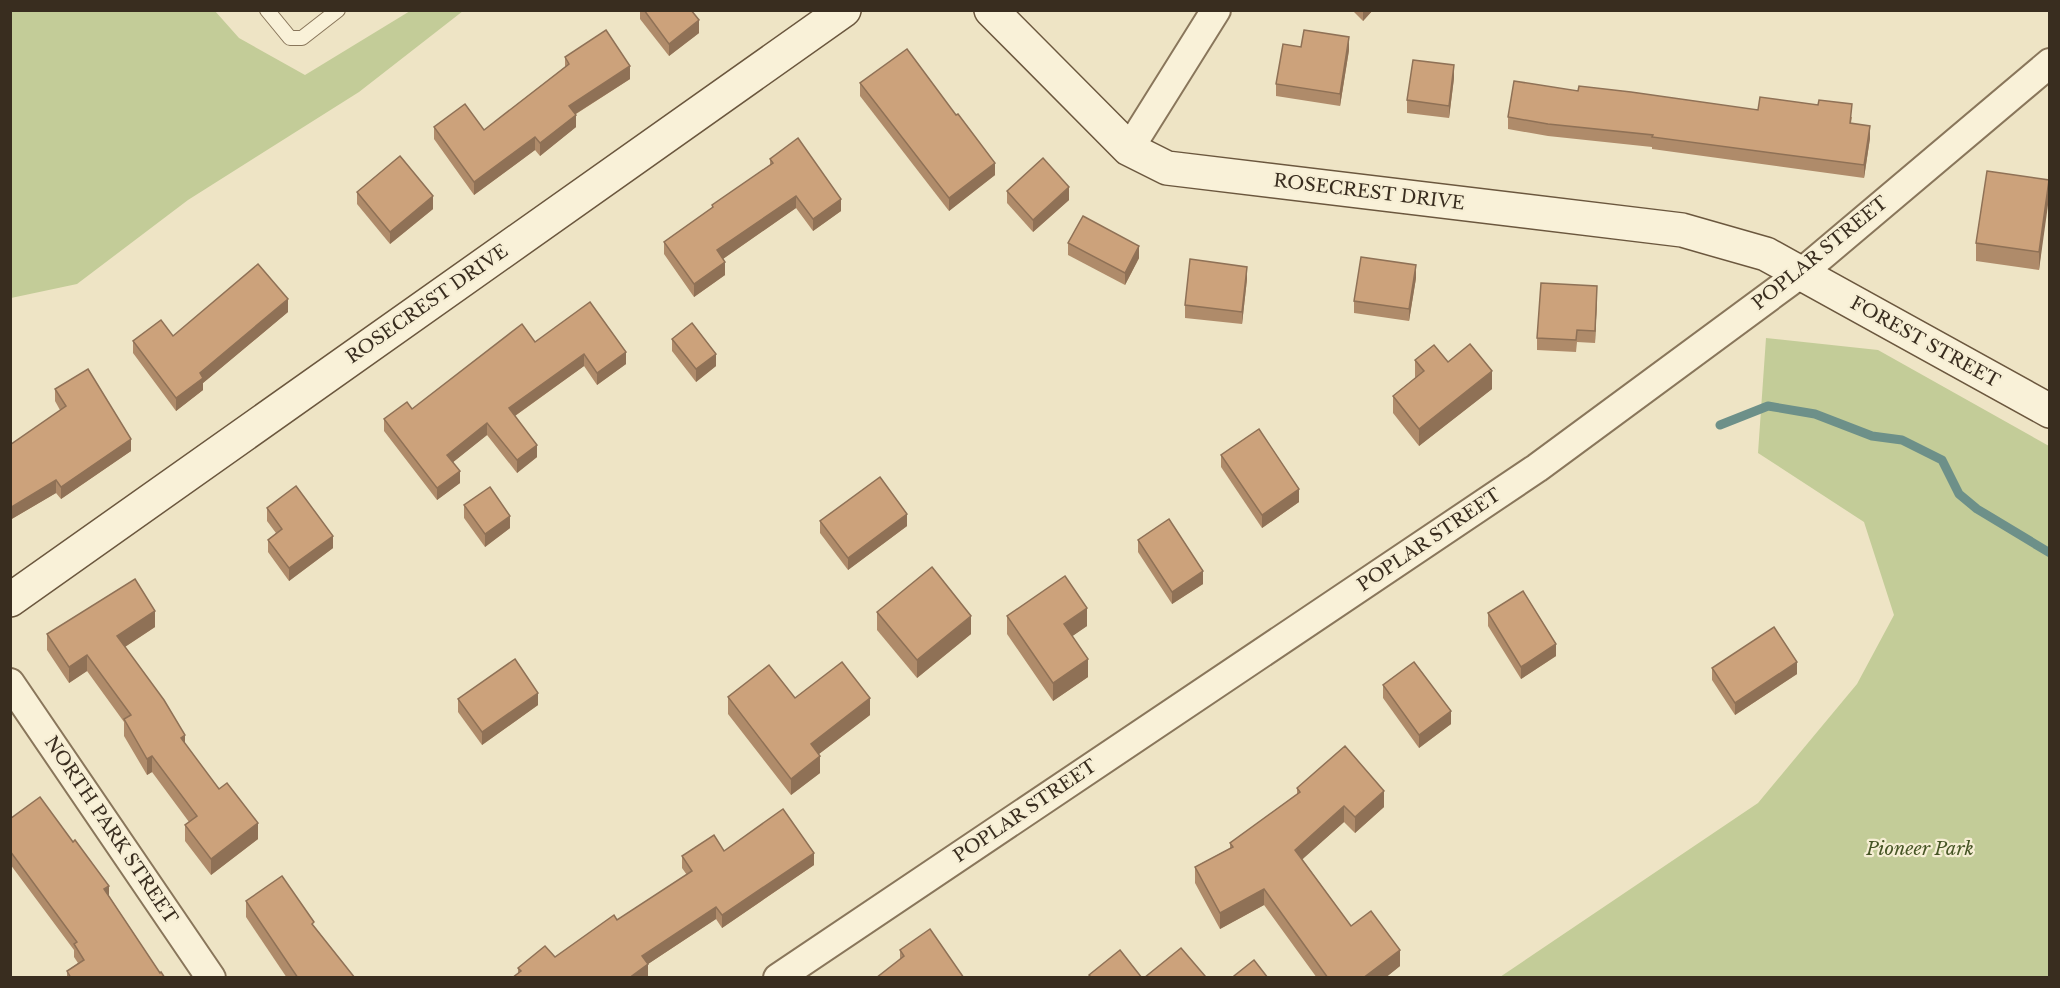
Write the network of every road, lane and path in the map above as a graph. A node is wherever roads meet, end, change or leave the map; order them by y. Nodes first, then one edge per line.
1 (267, 10) edge
2 (338, 10) edge
3 (843, 10) edge
4 (991, 10) edge
5 (1216, 10) edge
6 (2049, 63) edge
7 (1129, 149) junction
8 (1800, 274) junction
9 (2049, 411) edge
10 (10, 600) edge
11 (10, 683) edge
12 (211, 978) edge
13 (778, 978) edge

1 - 2 lane
3 - 10 street, ROSECREST DRIVE
4 - 7 street, ROSECREST DRIVE
5 - 7 street
6 - 8 street, POPLAR STREET
7 - 8 street, ROSECREST DRIVE
8 - 9 street, FOREST STREET
8 - 13 street, POPLAR STREET
11 - 12 street, NORTH PARK STREET

